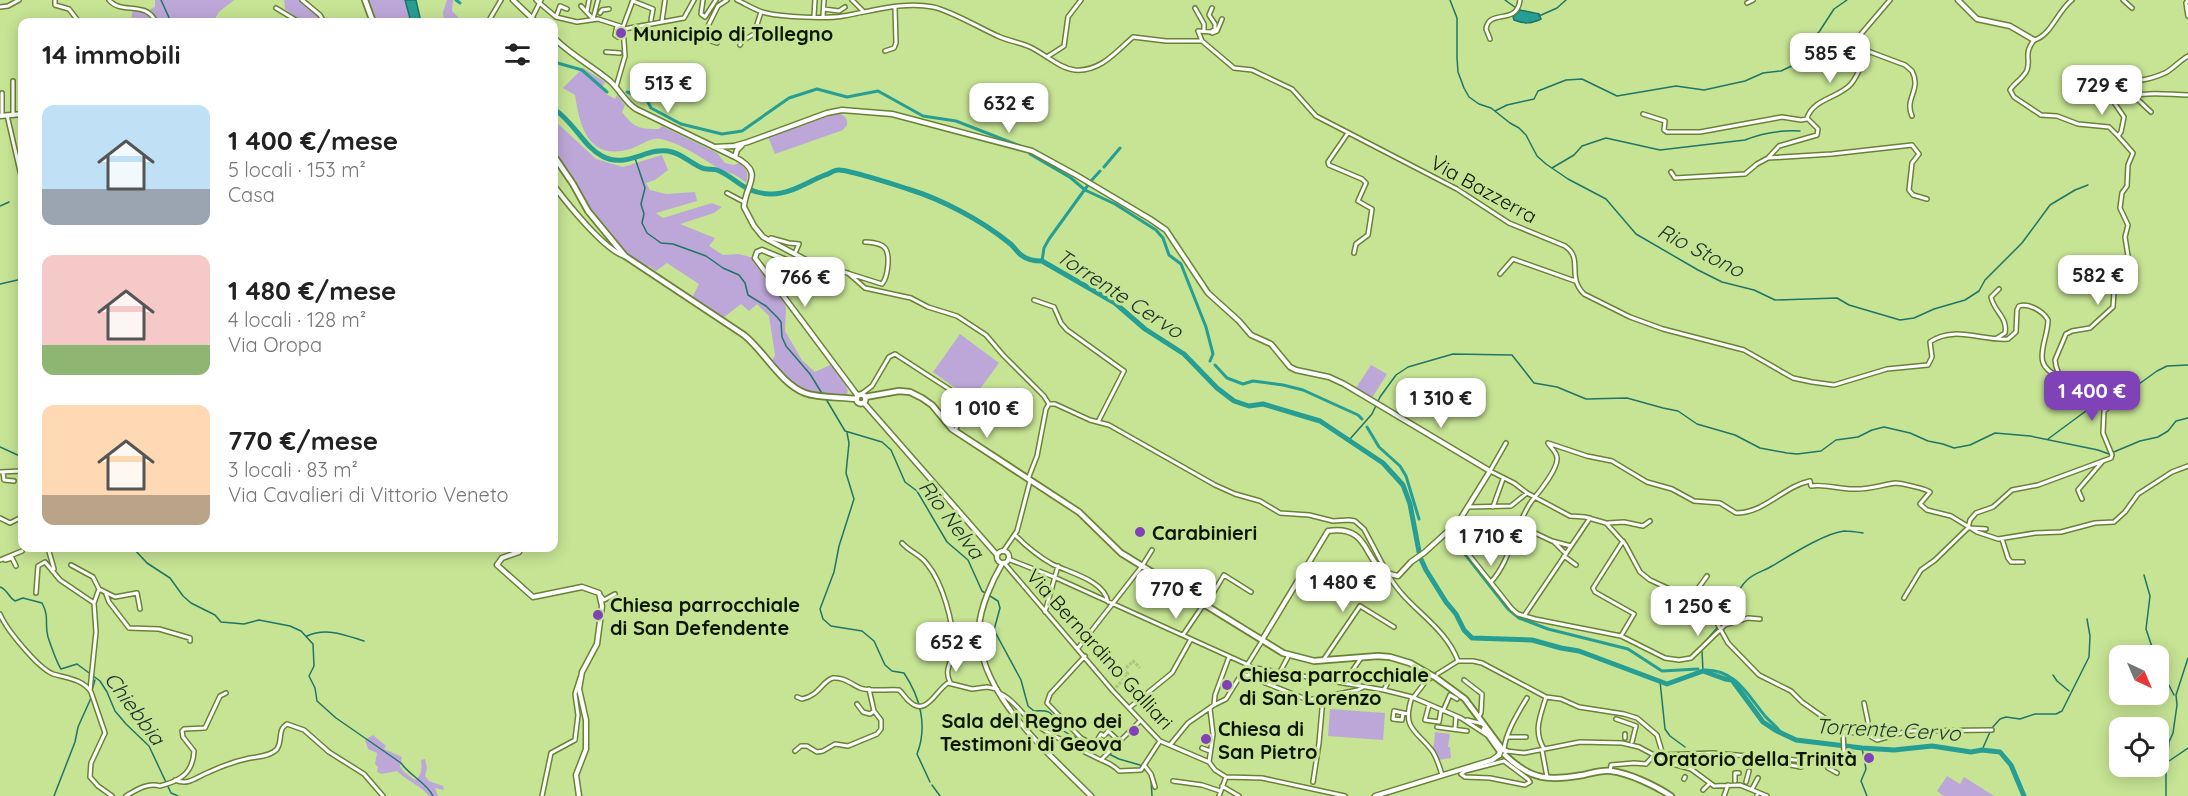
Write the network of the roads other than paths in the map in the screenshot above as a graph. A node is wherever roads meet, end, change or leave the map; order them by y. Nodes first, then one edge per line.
1 (19, 0) edge
2 (55, 0) edge
3 (109, 0) edge
4 (302, 0) edge
5 (365, 0) edge
6 (501, 0) edge
7 (513, 0) edge
8 (589, 0) edge
9 (598, 0) edge
10 (665, 0) edge
11 (694, 0) edge
12 (703, 0) edge
13 (716, 0) edge
14 (727, 0) edge
15 (737, 0) edge
16 (815, 0) edge
17 (824, 0) edge
18 (852, 0) edge
19 (1082, 0) edge
20 (1520, 0) edge
21 (1753, 0) edge
22 (1890, 0) edge
23 (1958, 0) edge
24 (2072, 0) edge
25 (2122, 0) edge
26 (2188, 0) edge
27 (538, 1) edge
28 (633, 1) edge
29 (1747, 3) dead end
30 (580, 6) dead end
31 (0, 7) edge
32 (845, 7) dead end
33 (276, 8) dead end
34 (895, 8) junction
35 (1195, 8) dead end
36 (1212, 8) dead end
37 (2132, 8) dead end
38 (567, 9) dead end
39 (609, 9) dead end
40 (824, 9) junction
41 (587, 11) junction
42 (863, 11) junction
43 (761, 12) junction
44 (600, 13) dead end
45 (814, 16) junction
46 (823, 16) junction
47 (2188, 16) edge
48 (556, 17) junction
49 (76, 18) edge
50 (154, 18) edge
51 (292, 18) edge
52 (322, 18) edge
53 (372, 18) edge
54 (490, 18) edge
55 (532, 18) joint
56 (596, 18) junction
57 (1222, 19) dead end
58 (651, 20) dead end
59 (662, 21) junction
60 (617, 26) junction
61 (624, 28) junction
62 (1204, 31) junction
63 (1211, 32) junction
64 (618, 37) dead end
65 (1490, 39) dead end
66 (2034, 40) junction
67 (558, 41) edge
68 (1202, 41) junction
69 (717, 43) dead end
70 (740, 45) dead end
71 (1865, 50) junction
72 (885, 51) dead end
73 (606, 52) dead end
74 (623, 54) junction
75 (2188, 56) edge
76 (1047, 57) junction
77 (13, 81) dead end
78 (616, 87) junction
79 (2115, 89) junction
80 (2, 93) dead end
81 (2188, 95) edge
82 (2134, 96) junction
83 (2151, 112) dead end
84 (18, 114) edge
85 (1643, 114) dead end
86 (13, 115) junction
87 (3, 116) edge
88 (1912, 116) dead end
89 (1807, 119) junction
90 (1348, 133) junction
91 (2118, 136) junction
92 (748, 142) junction
93 (714, 147) junction
94 (734, 147) junction
95 (733, 156) junction
96 (1768, 158) junction
97 (558, 162) edge
98 (18, 167) edge
99 (1671, 172) dead end
100 (558, 191) edge
101 (727, 193) dead end
102 (745, 199) junction
103 (1927, 199) dead end
104 (768, 240) junction
105 (865, 242) dead end
106 (795, 253) junction
107 (1354, 253) dead end
108 (625, 256) junction
109 (806, 260) junction
110 (848, 273) junction
111 (1500, 274) dead end
112 (1575, 281) junction
113 (1999, 290) dead end
114 (1034, 300) dead end
115 (1997, 338) junction
116 (2061, 377) junction
117 (861, 398) junction
118 (1049, 404) junction
119 (1098, 422) junction
120 (955, 431) junction
121 (1506, 443) dead end
122 (2103, 461) junction
123 (2188, 466) edge
124 (1033, 470) junction
125 (18, 471) edge
126 (1490, 471) junction
127 (2, 472) edge
128 (1022, 476) junction
129 (1503, 479) junction
130 (1029, 480) junction
131 (14, 481) dead end
132 (1036, 485) junction
133 (1526, 492) junction
134 (1535, 498) junction
135 (2082, 499) dead end
136 (1468, 507) junction
137 (1493, 507) junction
138 (0, 518) edge
139 (1590, 518) junction
140 (18, 519) edge
141 (1650, 521) dead end
142 (1458, 523) junction
143 (1606, 524) junction
144 (1520, 526) junction
145 (1968, 528) junction
146 (1986, 529) dead end
147 (1449, 532) junction
148 (1015, 535) junction
149 (2003, 538) junction
150 (1513, 541) junction
151 (1552, 541) junction
152 (1623, 541) junction
153 (902, 543) dead end
154 (990, 546) junction
155 (1571, 546) junction
156 (1002, 550) junction
157 (1152, 550) dead end
158 (20, 552) edge
159 (49, 552) edge
160 (519, 552) edge
161 (997, 555) junction
162 (1565, 555) junction
163 (1008, 559) junction
164 (0, 561) edge
165 (2024, 562) dead end
166 (1004, 564) junction
167 (71, 565) dead end
168 (1576, 565) dead end
169 (16, 566) dead end
170 (1058, 566) junction
171 (1142, 566) junction
172 (1385, 571) junction
173 (56, 573) junction
174 (1707, 576) dead end
175 (1054, 577) junction
176 (1491, 582) junction
177 (99, 589) junction
178 (1251, 592) dead end
179 (36, 593) dead end
180 (106, 594) junction
181 (615, 594) dead end
182 (599, 595) junction
183 (1905, 598) dead end
184 (1689, 601) junction
185 (1110, 602) junction
186 (94, 603) junction
187 (1205, 605) junction
188 (140, 609) dead end
189 (1045, 612) junction
190 (0, 614) edge
191 (1524, 616) junction
192 (1760, 620) dead end
193 (1394, 627) dead end
194 (1720, 628) junction
195 (1183, 635) junction
196 (1622, 636) junction
197 (1191, 639) junction
198 (190, 641) dead end
199 (1262, 641) junction
200 (1078, 648) junction
201 (1289, 655) junction
202 (1085, 656) junction
203 (1229, 657) junction
204 (1361, 658) junction
205 (1323, 661) junction
206 (1458, 661) junction
207 (1248, 665) junction
208 (1280, 673) junction
209 (1243, 674) junction
210 (581, 676) junction
211 (1391, 676) dead end
212 (1464, 680) dead end
213 (950, 682) junction
214 (1345, 683) junction
215 (1363, 687) junction
216 (869, 689) junction
217 (90, 690) junction
218 (1384, 690) junction
219 (999, 692) junction
220 (226, 693) dead end
221 (797, 697) dead end
222 (1323, 698) junction
223 (1412, 698) junction
224 (1527, 698) dead end
225 (1546, 698) junction
226 (1457, 699) dead end
227 (1864, 703) dead end
228 (857, 704) dead end
229 (1214, 705) junction
230 (1429, 705) junction
231 (1129, 708) junction
232 (1210, 709) junction
233 (1442, 710) junction
234 (874, 711) junction
235 (1403, 713) dead end
236 (1408, 714) junction
237 (1456, 716) junction
238 (1479, 716) junction
239 (1461, 718) junction
240 (1616, 719) dead end
241 (1140, 721) junction
242 (1483, 724) junction
243 (1437, 728) dead end
244 (1455, 729) junction
245 (1992, 730) dead end
246 (1467, 731) dead end
247 (1843, 733) junction
248 (1487, 735) junction
249 (1868, 735) junction
250 (1508, 737) junction
251 (1526, 737) dead end
252 (1119, 741) junction
253 (1160, 741) junction
254 (1631, 744) junction
255 (1094, 745) junction
256 (1170, 745) junction
257 (1202, 748) dead end
258 (1543, 749) junction
259 (1503, 750) junction
260 (795, 751) dead end
261 (1108, 752) junction
262 (1210, 752) junction
263 (1843, 752) junction
264 (1517, 753) junction
265 (1852, 754) dead end
266 (1659, 756) junction
267 (1784, 758) junction
268 (1101, 760) junction
269 (1511, 760) junction
270 (1209, 762) junction
271 (1493, 762) junction
272 (1144, 766) junction
273 (1801, 767) dead end
274 (1691, 770) junction
275 (1610, 771) junction
276 (1749, 771) dead end
277 (1739, 773) dead end
278 (1837, 773) dead end
279 (1442, 775) junction
280 (1226, 777) junction
281 (1547, 777) junction
282 (1685, 777) dead end
283 (1758, 778) dead end
284 (175, 780) junction
285 (1173, 781) dead end
286 (1313, 782) dead end
287 (1735, 782) junction
288 (1710, 783) junction
289 (1745, 784) junction
290 (1728, 785) junction
291 (1222, 786) junction
292 (1155, 788) dead end
293 (1752, 789) junction
294 (1703, 790) dead end
295 (1219, 794) edge
296 (1758, 794) edge
297 (112, 796) edge
298 (126, 796) edge
299 (383, 796) edge
300 (542, 796) edge
301 (579, 796) edge
302 (1091, 796) edge
303 (1239, 796) edge
304 (1345, 796) edge
305 (1375, 796) edge
306 (1671, 796) edge
307 (1724, 796) edge
308 (1767, 796) edge

1 - 31 street
2 - 49 street
3 - 50 street
4 - 52 street
5 - 53 main road
6 - 54 street
7 - 55 street
8 - 41 street
9 - 56 street
10 - 59 street
11 - 59 street
12 - 13 street
14 - 69 street
15 - 43 street
16 - 45 street
17 - 40 street
18 - 42 street
19 - 76 street
20 - 65 street
21 - 29 street
22 - 71 street
23 - 66 street
24 - 66 street
25 - 37 street
26 - 47 street
27 - 48 street
27 - 55 street
28 - 58 street
28 - 61 street
30 - 41 street
32 - 40 street
33 - 51 street
34 - 42 street
34 - 72 street
34 - 76 street
35 - 62 street
36 - 63 street
38 - 48 street
39 - 44 street
40 - 46 street
41 - 56 street
42 - 46 street
43 - 45 street
43 - 70 street
45 - 46 street
48 - 56 street
56 - 60 street
57 - 63 street
59 - 61 street
60 - 61 street
60 - 64 street
61 - 74 street
62 - 63 street
62 - 68 street
66 - 91 street
67 - 78 street
68 - 76 street
68 - 90 street, Via Bazzerra
71 - 88 street
71 - 89 street
73 - 74 street
74 - 78 street
75 - 79 street
77 - 86 street
78 - 93 street
79 - 82 street
79 - 91 street
80 - 87 street
81 - 82 street
82 - 83 street
84 - 86 street
85 - 89 street
86 - 87 street
87 - 98 street
89 - 96 street
90 - 107 street
90 - 112 street, Via Bazzerra
91 - 116 street
92 - 94 street
92 - 95 street
92 - 126 street
93 - 94 street
93 - 95 street
94 - 95 street
95 - 102 street
96 - 99 street
96 - 103 street
97 - 108 main road
100 - 108 street
101 - 102 street
102 - 104 street
104 - 106 street
104 - 106 street
105 - 110 street
106 - 109 street
108 - 117 main road
109 - 110 street
109 - 117 street
110 - 118 street
111 - 112 street
112 - 115 street
113 - 115 street
114 - 119 street
115 - 116 street
116 - 122 street
117 - 120 main road
117 - 120 street
117 - 154 street
118 - 119 street
118 - 124 street
119 - 172 street
120 - 128 main road
121 - 126 street
122 - 135 street
122 - 145 street
123 - 149 street
124 - 128 street
124 - 130 street
124 - 132 street
125 - 127 street
126 - 129 street
126 - 136 street
127 - 131 street
128 - 130 main road
129 - 133 street
129 - 137 street
130 - 132 main road
130 - 148 street
132 - 171 main road
133 - 134 street
133 - 137 street
134 - 139 street
134 - 144 street
134 - 145 street
136 - 137 street
136 - 142 street
138 - 140 street
139 - 143 street
139 - 155 street
141 - 143 street
142 - 147 street
142 - 150 street
143 - 152 street
144 - 150 street
144 - 151 street
145 - 146 street
145 - 149 street
145 - 183 street
147 - 172 street
147 - 176 street
148 - 156 street
148 - 170 street
149 - 165 street
150 - 176 street
151 - 155 street
151 - 162 street
152 - 184 street
152 - 196 street
153 - 213 street
154 - 156 street
154 - 161 street
155 - 162 street
156 - 161 street
156 - 163 street
157 - 171 street
158 - 164 street
159 - 173 street
160 - 182 street
161 - 166 street
162 - 168 street
162 - 191 street
163 - 166 street
163 - 175 street
164 - 169 street
166 - 189 street, Via Bernardino Galliari
166 - 219 street
167 - 177 street
170 - 175 street
170 - 185 street
171 - 185 street
171 - 187 main road
172 - 199 street
172 - 206 street
173 - 179 street
173 - 186 street
174 - 184 street
175 - 185 street
175 - 189 street
176 - 191 street
177 - 180 street
177 - 186 street
178 - 187 street
180 - 188 street
180 - 198 street
181 - 182 street
182 - 210 street
184 - 194 street
185 - 195 street
185 - 200 street
186 - 217 street
187 - 195 street
187 - 199 main road
189 - 200 street, Via Bernardino Galliari
190 - 217 street
191 - 196 street
192 - 194 street
193 - 205 street
194 - 196 street
194 - 247 street
195 - 197 street
197 - 203 street
197 - 231 street
199 - 201 main road
199 - 207 street
200 - 202 street, Via Bernardino Galliari
201 - 205 main road
201 - 208 street
202 - 231 street, Via Bernardino Galliari
202 - 255 street
203 - 207 street
203 - 229 street
204 - 205 main road
204 - 214 street
204 - 238 main road
206 - 223 street
206 - 225 street
207 - 208 street
207 - 209 street
208 - 214 street
209 - 222 street
209 - 229 street
210 - 300 street
210 - 301 street
211 - 218 street
212 - 238 street
213 - 216 street
213 - 219 street
214 - 215 street
215 - 218 street
215 - 222 street
216 - 221 street
216 - 234 street
217 - 297 street
218 - 223 street
219 - 268 street
219 - 302 street
220 - 284 street
222 - 286 street
223 - 230 street
223 - 236 street
224 - 250 street
225 - 258 street
225 - 266 street
226 - 233 street
227 - 249 street
228 - 234 street
229 - 232 street
230 - 233 street
230 - 233 street
231 - 241 street, Via Bernardino Galliari
232 - 256 street
232 - 262 street
233 - 237 street
234 - 260 street
235 - 236 street
236 - 279 street
237 - 239 street
237 - 244 street
238 - 242 main road
239 - 242 street
239 - 248 street
240 - 254 street
241 - 252 street
241 - 253 street, Via Bernardino Galliari
242 - 248 main road
242 - 259 main road
243 - 244 street
244 - 246 street
245 - 249 street
247 - 249 street
247 - 263 street
248 - 259 main road
250 - 251 street
250 - 259 street
252 - 255 street
252 - 261 street
253 - 256 street, Via Bernardino Galliari
253 - 272 street
254 - 258 street
254 - 266 street
255 - 261 street
256 - 270 street, Via Bernardino Galliari
257 - 262 street
258 - 264 street
258 - 281 street
259 - 264 street
259 - 269 main road
259 - 271 street
261 - 268 street
262 - 270 street
263 - 265 street
263 - 267 street
263 - 278 street
264 - 269 street
266 - 267 street
266 - 274 street
266 - 275 street
267 - 273 street
268 - 272 street
269 - 281 main road
270 - 280 street, Via Bernardino Galliari
271 - 271 street
271 - 279 street
272 - 292 street
274 - 282 street
274 - 288 street
275 - 281 main road
275 - 306 main road
276 - 289 street
277 - 287 street
279 - 305 street
280 - 291 street
280 - 304 street
283 - 293 street
284 - 298 street
284 - 299 street
285 - 295 street
287 - 289 street
287 - 290 street
288 - 290 street
288 - 294 street
289 - 293 street
290 - 307 street
291 - 295 street
291 - 303 street
293 - 296 street
296 - 308 street

